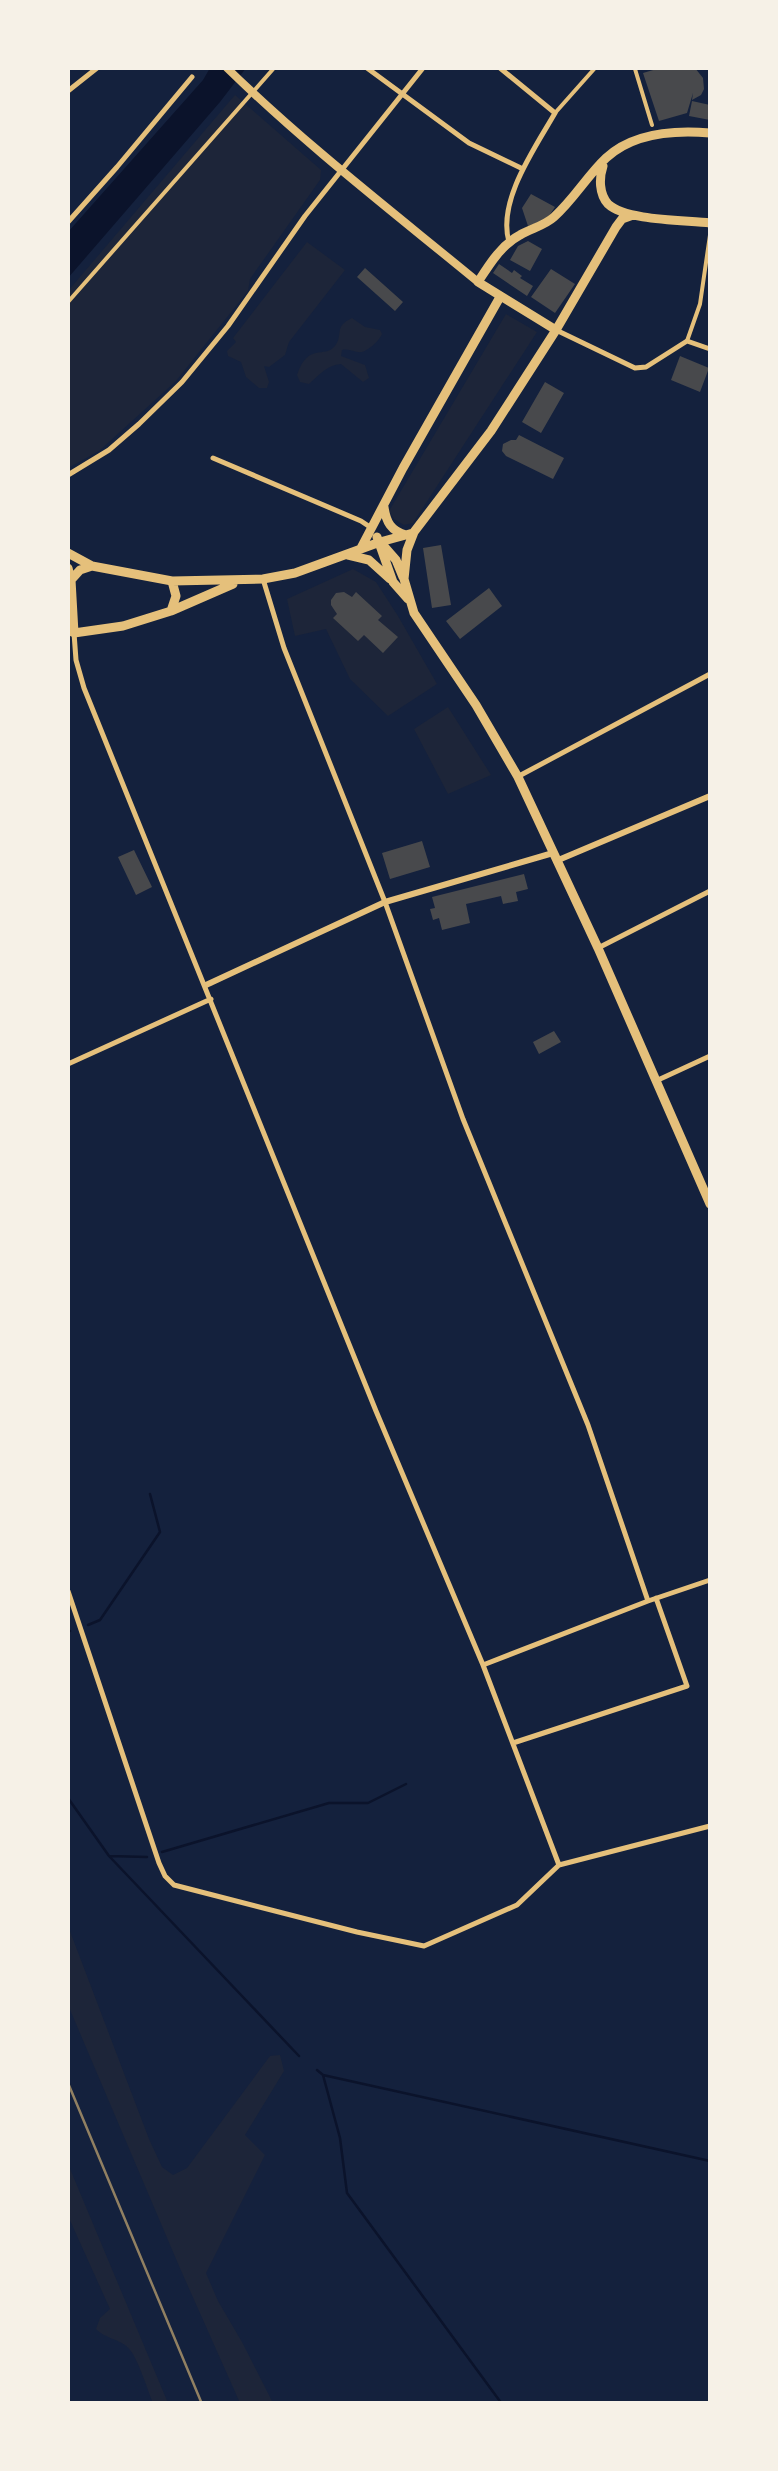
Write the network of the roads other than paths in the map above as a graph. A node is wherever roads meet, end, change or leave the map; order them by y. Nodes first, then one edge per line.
1 (97, 68) edge
2 (227, 68) edge
3 (274, 68) edge
4 (367, 68) edge
5 (423, 68) edge
6 (500, 68) edge
7 (595, 68) edge
8 (635, 68) edge
9 (192, 76) dead end
10 (68, 91) edge
11 (402, 94) junction
12 (556, 113) junction
13 (652, 126) dead end
14 (710, 133) edge
15 (606, 158) junction
16 (523, 170) junction
17 (342, 172) junction
18 (633, 215) junction
19 (68, 222) edge
20 (710, 223) edge
21 (710, 236) edge
22 (509, 242) junction
23 (478, 282) junction
24 (500, 297) junction
25 (68, 302) edge
26 (556, 330) junction
27 (687, 341) junction
28 (710, 349) edge
29 (214, 458) dead end
30 (68, 475) edge
31 (384, 504) junction
32 (372, 529) junction
33 (410, 534) junction
34 (380, 542) junction
35 (361, 549) junction
36 (68, 553) edge
37 (346, 554) junction
38 (92, 566) junction
39 (68, 568) edge
40 (263, 579) junction
41 (71, 580) junction
42 (399, 580) junction
43 (172, 581) junction
44 (240, 581) junction
45 (170, 611) junction
46 (71, 633) edge
47 (710, 674) edge
48 (518, 777) junction
49 (710, 796) edge
50 (555, 857) junction
51 (710, 891) edge
52 (385, 902) junction
53 (598, 948) junction
54 (206, 985) junction
55 (211, 999) junction
56 (710, 1056) edge
57 (68, 1064) edge
58 (658, 1080) junction
59 (710, 1204) edge
60 (710, 1580) edge
61 (68, 1591) edge
62 (652, 1599) junction
63 (483, 1665) junction
64 (514, 1743) junction
65 (710, 1826) edge
66 (559, 1865) junction

1 - 10 street
2 - 17 main road
3 - 25 street
4 - 11 street
5 - 11 street
6 - 12 street
7 - 12 street
8 - 13 street
9 - 19 street
11 - 16 street
11 - 17 street
12 - 16 street
14 - 15 main road
15 - 18 main road
15 - 22 main road
16 - 22 street
17 - 23 main road
17 - 30 street
18 - 20 main road
18 - 26 main road
21 - 27 street
22 - 23 main road
23 - 24 main road
24 - 26 main road
24 - 31 main road
26 - 27 street
26 - 33 main road
27 - 28 street
29 - 32 street
31 - 32 main road
31 - 33 main road
32 - 34 main road
32 - 35 main road
33 - 34 main road
33 - 42 main road
34 - 35 main road
34 - 42 main road
35 - 37 main road
36 - 38 main road
37 - 40 main road
37 - 42 main road
38 - 41 main road
38 - 43 main road
39 - 41 main road
40 - 44 main road
40 - 52 street
41 - 46 main road
42 - 48 main road
43 - 44 main road
43 - 45 main road
44 - 45 main road
45 - 46 main road
46 - 54 street
47 - 48 street
48 - 50 main road
49 - 50 street
50 - 52 street
50 - 53 main road
51 - 53 street
52 - 54 street
52 - 62 street
53 - 58 main road
54 - 55 street
55 - 57 street
55 - 63 street
56 - 58 street
58 - 59 main road
60 - 62 street
61 - 66 street
62 - 63 street
62 - 64 street
63 - 64 street
64 - 66 street
65 - 66 street

